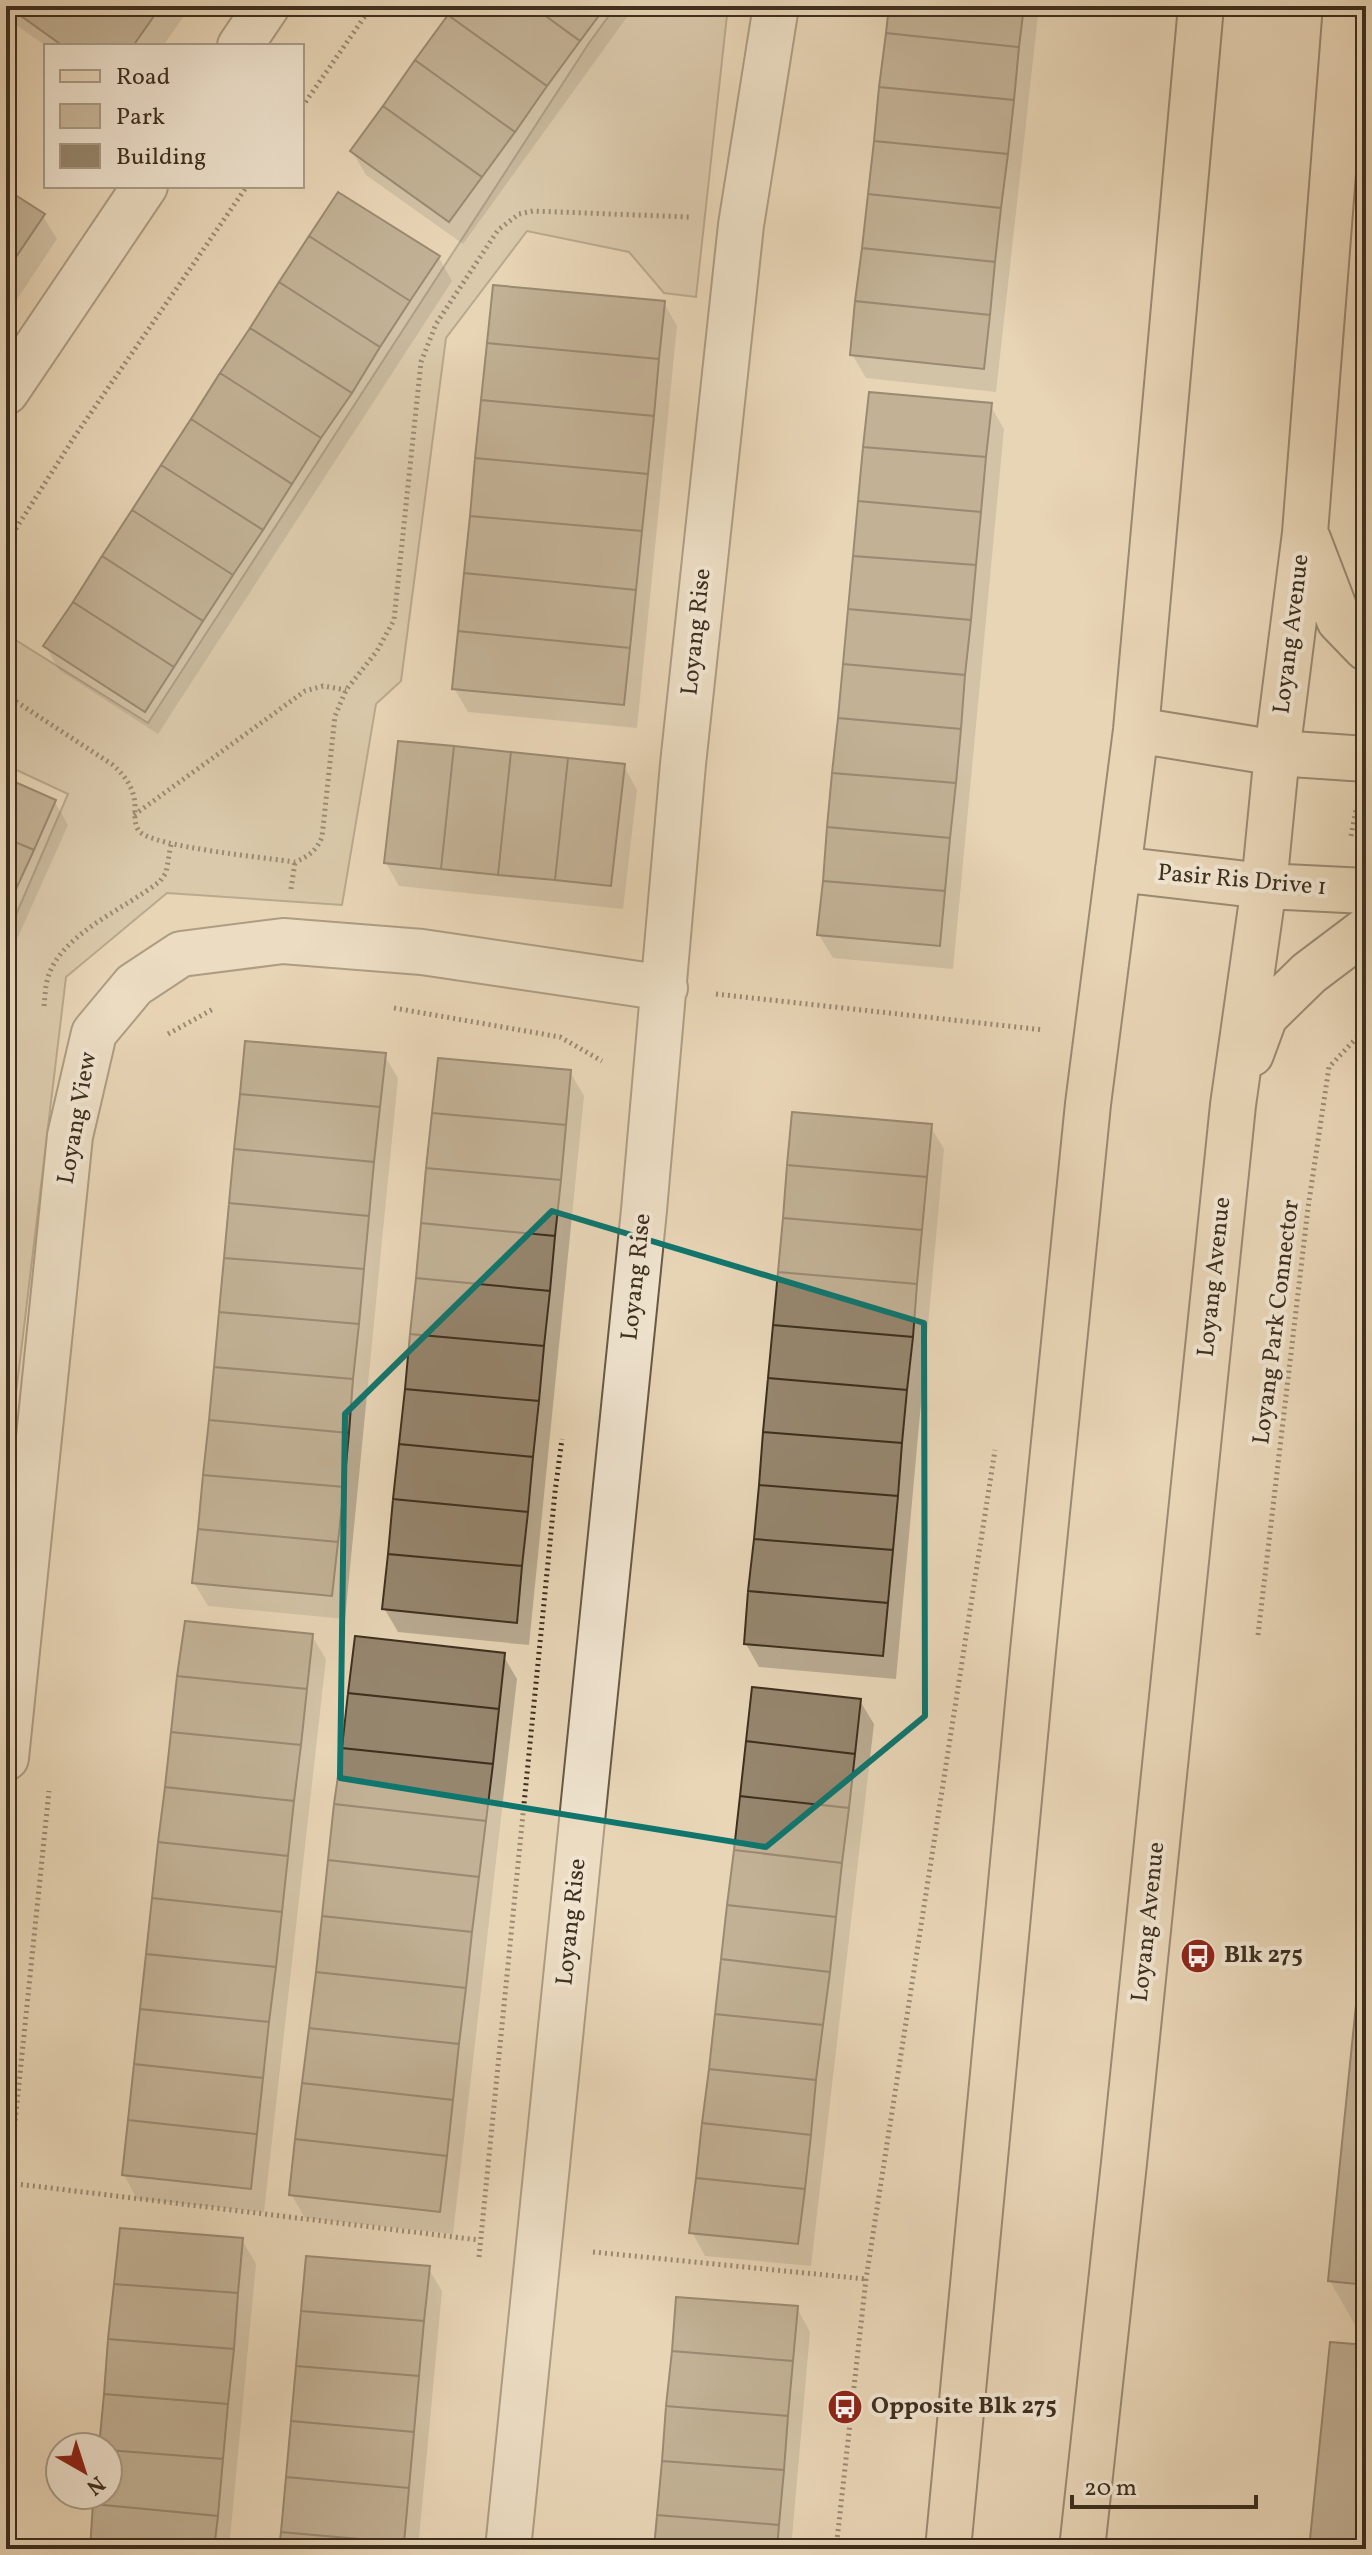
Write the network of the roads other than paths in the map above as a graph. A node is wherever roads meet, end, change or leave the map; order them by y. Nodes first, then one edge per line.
1 (267, 6) edge
2 (776, 6) edge
3 (1201, 6) edge
4 (1346, 6) edge
5 (241, 44) edge
6 (144, 188) edge
7 (6, 392) edge
8 (1305, 533) junction
9 (1366, 648) edge
10 (1136, 730) junction
11 (1277, 753) junction
12 (1366, 759) edge
13 (1118, 869) junction
14 (1264, 886) junction
15 (1366, 891) edge
16 (1366, 930) edge
17 (665, 988) junction
18 (1233, 1105) junction
19 (6, 1758) edge
20 (508, 2549) edge
21 (948, 2549) edge
22 (1082, 2549) edge

1 - 5 street
2 - 17 street, Loyang Rise
3 - 10 main road
4 - 8 main road, Loyang Avenue
6 - 7 street
8 - 9 main road
8 - 11 main road, Loyang Avenue
10 - 11 main road
10 - 13 main road
11 - 12 main road
11 - 14 main road, Loyang Avenue
13 - 14 main road, Pasir Ris Drive 1
13 - 21 main road
14 - 15 main road, Pasir Ris Drive 1
14 - 18 main road, Loyang Avenue
16 - 18 main road
17 - 19 street, Loyang View
17 - 20 street, Loyang Rise
18 - 22 main road, Loyang Avenue

